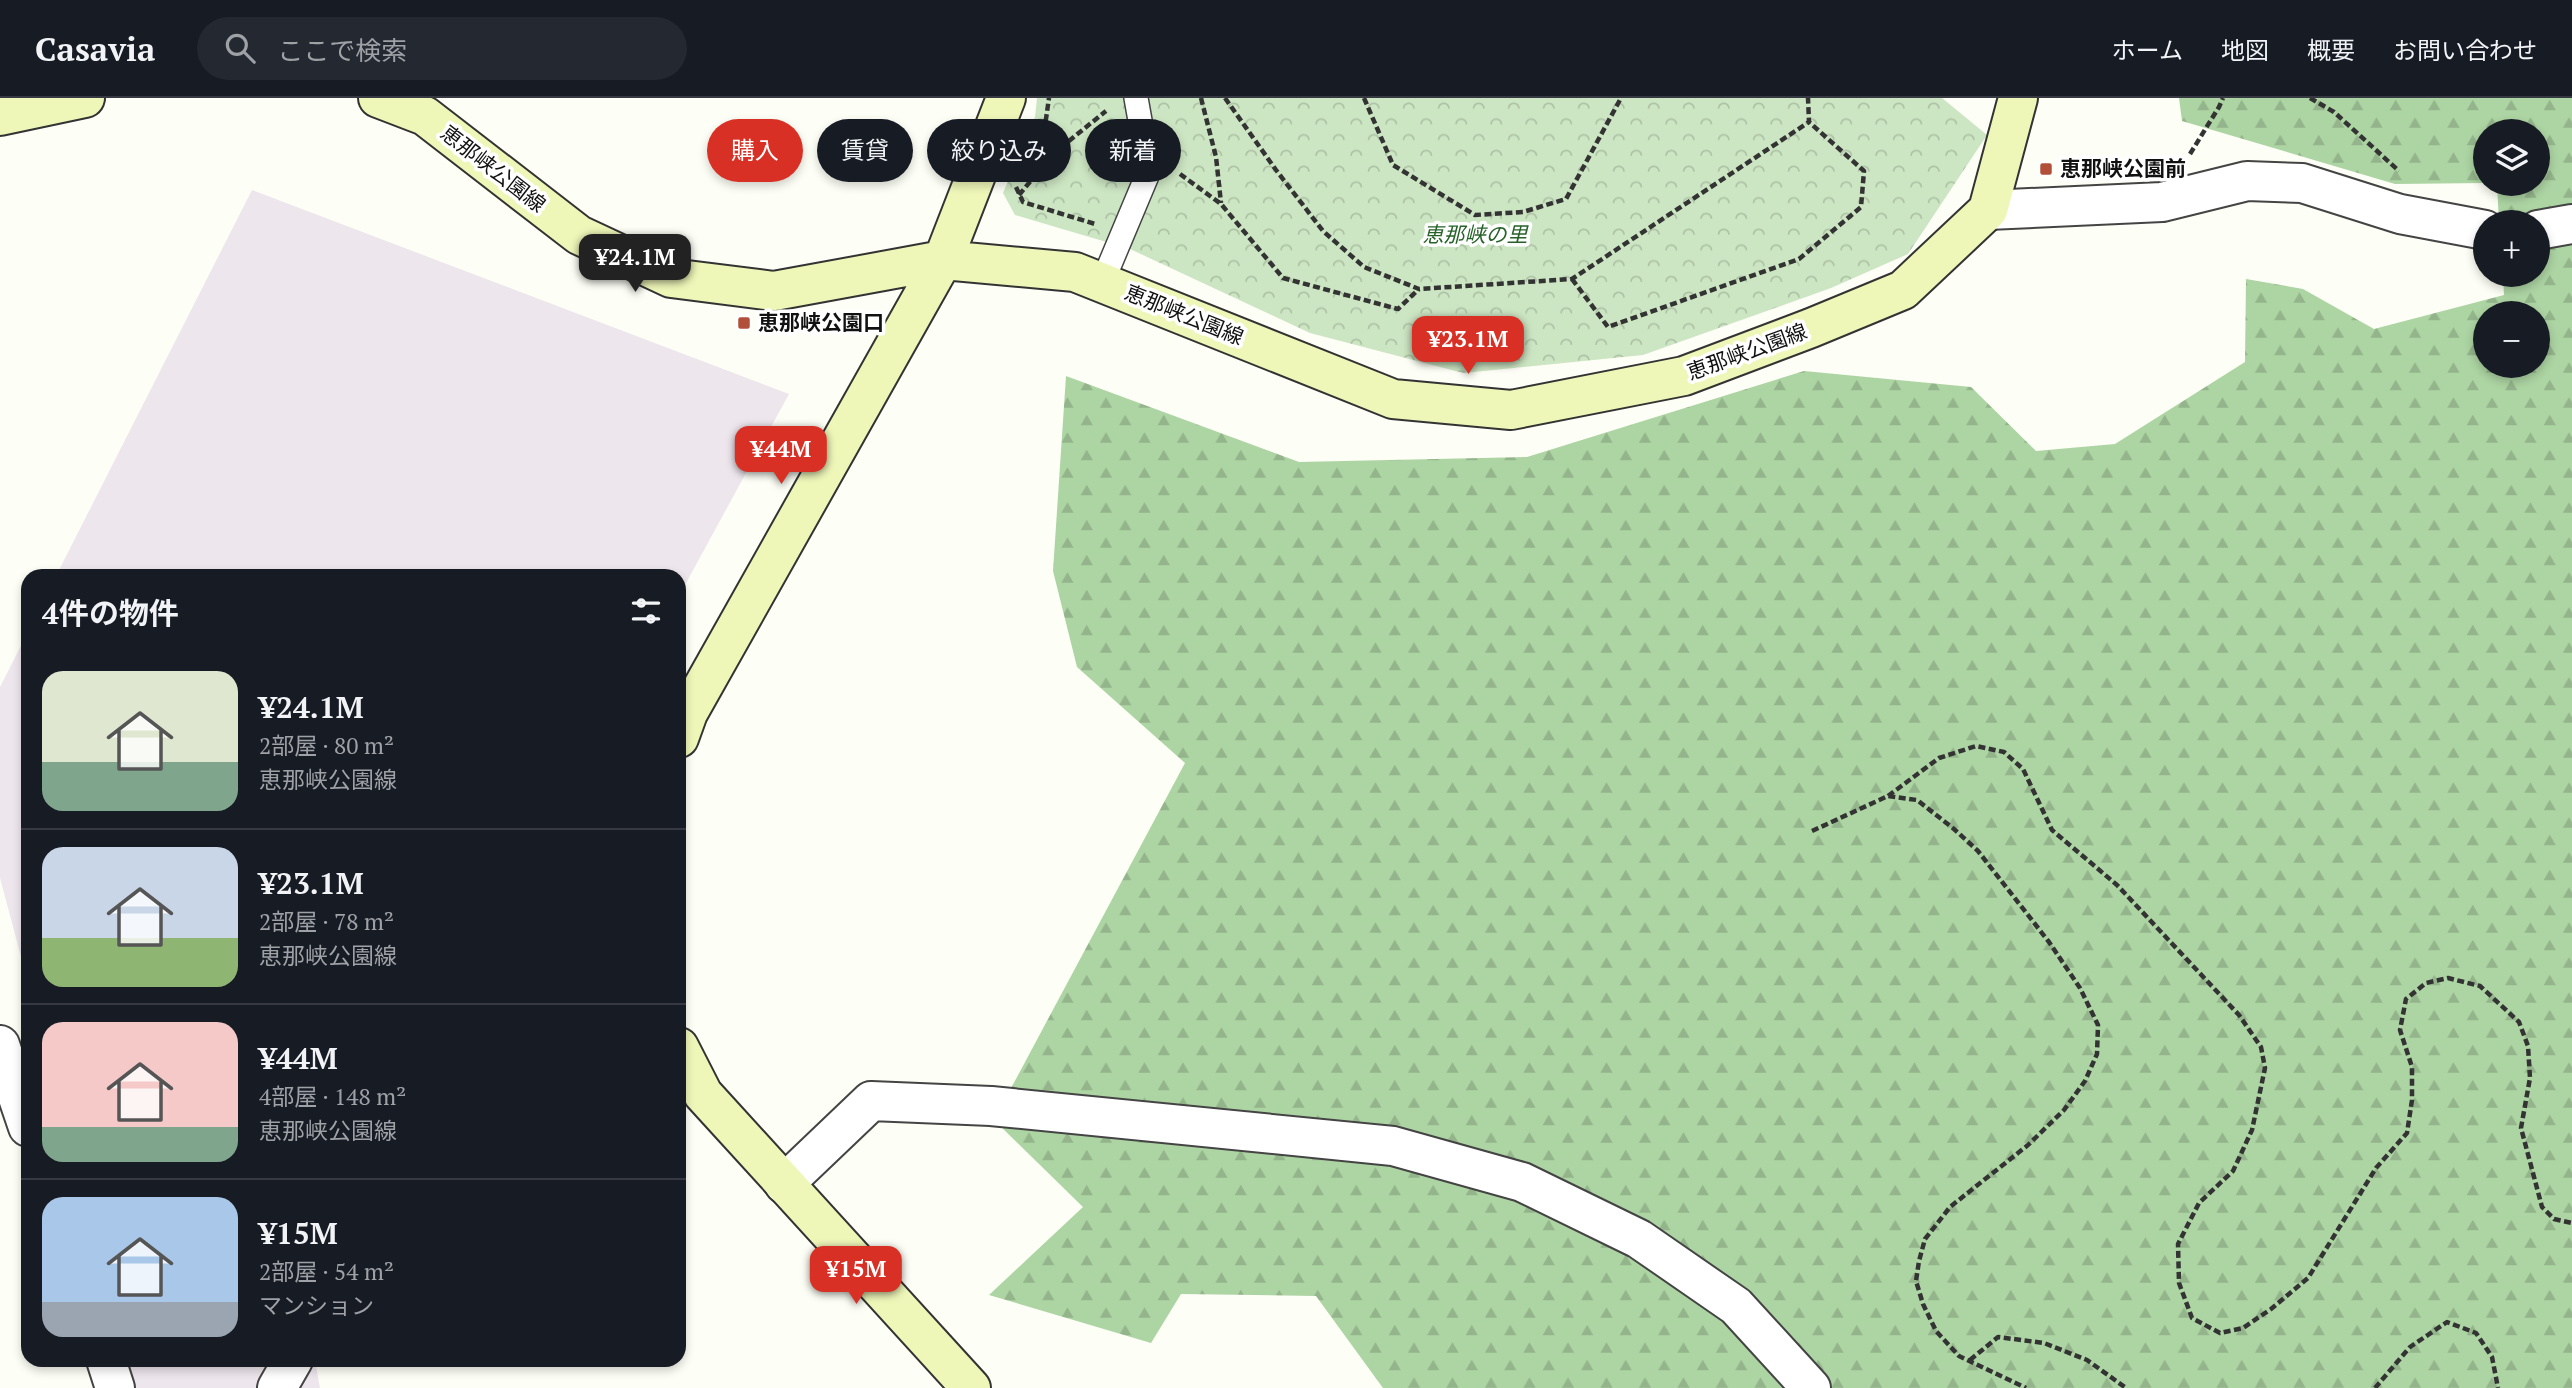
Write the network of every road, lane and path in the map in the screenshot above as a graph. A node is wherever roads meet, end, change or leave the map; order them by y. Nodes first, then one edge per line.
1 (85, 98) edge
2 (378, 98) edge
3 (1006, 98) edge
4 (1049, 98) edge
5 (1136, 98) edge
6 (1201, 98) edge
7 (1225, 98) edge
8 (1364, 98) edge
9 (1621, 98) edge
10 (1808, 98) edge
11 (2018, 98) edge
12 (2222, 98) edge
13 (2310, 98) edge
14 (1108, 110) dead end
15 (0, 116) edge
16 (1140, 119) edge
17 (1809, 122) junction
18 (2400, 172) dead end
19 (1181, 174) edge
20 (1144, 182) edge
21 (1019, 195) junction
22 (2179, 198) junction
23 (1221, 204) junction
24 (1988, 210) junction
25 (2572, 224) edge
26 (2473, 228) edge
27 (2550, 228) edge
28 (1124, 232) junction
29 (943, 260) junction
30 (1572, 279) junction
31 (1102, 283) junction
32 (1419, 289) junction
33 (686, 719) edge
34 (1888, 796) junction
35 (1812, 831) dead end
36 (0, 1045) edge
37 (686, 1060) edge
38 (21, 1106) edge
39 (784, 1184) junction
40 (2572, 1223) edge
41 (1969, 1360) junction
42 (108, 1367) edge
43 (289, 1367) edge
44 (115, 1388) edge
45 (277, 1388) edge
46 (971, 1388) edge
47 (1811, 1388) edge
48 (2026, 1388) edge
49 (2126, 1388) edge
50 (2375, 1388) edge
51 (2498, 1388) edge

1 - 15 main road
2 - 29 main road, 恵那峡公園線
3 - 29 main road
4 - 21 path
5 - 16 lane
6 - 23 path
7 - 32 path
8 - 9 path
10 - 17 path
11 - 24 main road
12 - 22 path
13 - 18 path
14 - 21 path
17 - 30 path
17 - 30 path
19 - 23 path
20 - 28 lane
21 - 28 path
22 - 24 street
22 - 26 street
23 - 32 path
24 - 31 main road, 恵那峡公園線
25 - 27 street
28 - 31 lane
29 - 31 main road, 恵那峡公園線
29 - 33 main road
30 - 32 path
34 - 35 path
34 - 40 path
34 - 41 path
36 - 38 street
37 - 39 main road
39 - 46 main road
39 - 47 street
41 - 48 path
41 - 49 path
42 - 44 street
43 - 45 street
50 - 51 path

